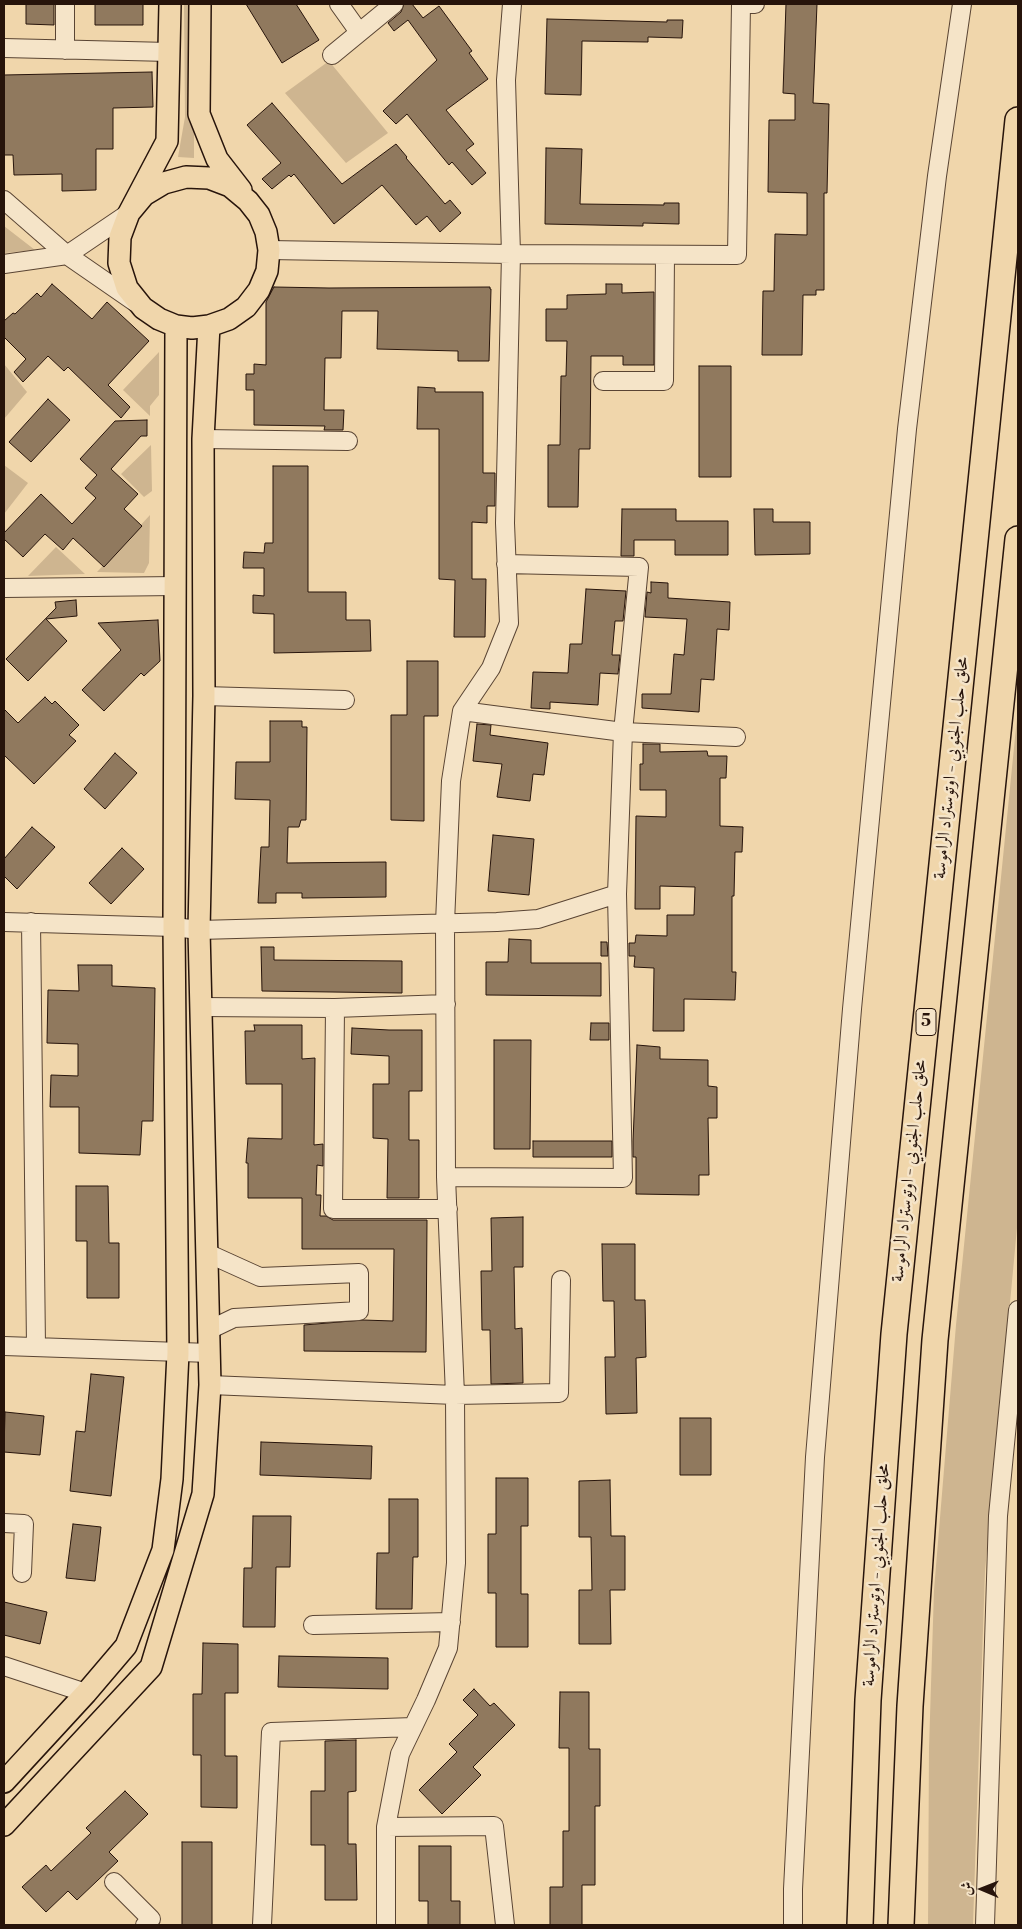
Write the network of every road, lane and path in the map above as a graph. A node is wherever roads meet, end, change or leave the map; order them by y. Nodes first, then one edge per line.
1 (65, 4) edge
2 (170, 4) edge
3 (200, 4) edge
4 (339, 4) edge
5 (394, 4) edge
6 (512, 4) edge
7 (755, 4) edge
8 (962, 4) edge
9 (359, 32) junction
10 (4, 48) edge
11 (65, 50) junction
12 (169, 52) junction
13 (332, 54) dead end
14 (1018, 120) edge
15 (4, 200) edge
16 (248, 200) junction
17 (130, 213) junction
18 (269, 250) junction
19 (511, 254) junction
20 (67, 255) junction
21 (665, 255) junction
22 (4, 264) edge
23 (143, 308) junction
24 (176, 326) junction
25 (209, 326) junction
26 (603, 381) dead end
27 (203, 439) junction
28 (348, 441) dead end
29 (1018, 539) edge
30 (506, 564) junction
31 (176, 586) junction
32 (4, 588) edge
33 (204, 696) junction
34 (345, 700) dead end
35 (462, 711) junction
36 (623, 732) junction
37 (736, 738) dead end
38 (618, 894) junction
39 (4, 922) edge
40 (31, 922) junction
41 (445, 922) junction
42 (174, 927) junction
43 (199, 930) junction
44 (446, 1004) junction
45 (201, 1008) junction
46 (335, 1008) junction
47 (446, 1177) junction
48 (448, 1209) junction
49 (207, 1252) junction
50 (561, 1280) dead end
51 (1018, 1310) edge
52 (209, 1330) junction
53 (4, 1346) edge
54 (36, 1346) junction
55 (178, 1352) junction
56 (210, 1353) junction
57 (210, 1385) junction
58 (455, 1395) junction
59 (4, 1522) edge
60 (22, 1574) dead end
61 (451, 1622) junction
62 (313, 1625) dead end
63 (4, 1666) edge
64 (86, 1693) junction
65 (413, 1727) junction
66 (4, 1782) edge
67 (4, 1825) edge
68 (386, 1827) junction
69 (114, 1882) dead end
70 (145, 1925) edge
71 (262, 1925) edge
72 (386, 1925) edge
73 (505, 1925) edge
74 (793, 1925) edge
75 (860, 1925) edge
76 (901, 1925) edge
77 (984, 1925) edge

1 - 11 street
2 - 12 main road
3 - 16 main road
4 - 9 street
5 - 9 street
6 - 19 street
7 - 21 street
8 - 74 street
9 - 13 street
10 - 11 street
11 - 12 street
12 - 17 main road
14 - 75 highway, محلق حلب الجنوبي - اوتوستراد الراموسة / 5
15 - 20 street
16 - 17 main road
16 - 18 main road
17 - 20 street
17 - 23 main road
18 - 19 street
18 - 25 main road
19 - 21 street
19 - 30 street
20 - 22 street
20 - 23 street
21 - 26 street
23 - 24 main road
24 - 25 main road
24 - 31 main road
25 - 27 main road
27 - 28 street
27 - 33 main road
29 - 76 highway
30 - 35 street
30 - 36 street
31 - 32 street
31 - 42 main road
33 - 34 street
33 - 43 main road
35 - 36 street
35 - 41 street
36 - 37 street
36 - 38 street
38 - 41 street
38 - 47 street
39 - 40 street
40 - 42 street
40 - 54 street
41 - 43 street
41 - 44 street
42 - 43 street
42 - 55 main road
43 - 45 main road
44 - 46 street
44 - 47 street
45 - 46 street
45 - 49 main road
46 - 48 street
47 - 48 street
48 - 58 street
49 - 52 main road
49 - 52 street
50 - 58 street
51 - 77 street
52 - 56 main road
53 - 54 street
54 - 55 street
55 - 56 street
55 - 64 main road
56 - 57 main road
57 - 58 street
57 - 67 main road
58 - 61 street
59 - 60 street
61 - 62 street
61 - 65 street
63 - 64 street
64 - 66 main road
65 - 68 street
65 - 71 street
68 - 72 street
68 - 73 street
69 - 70 street

